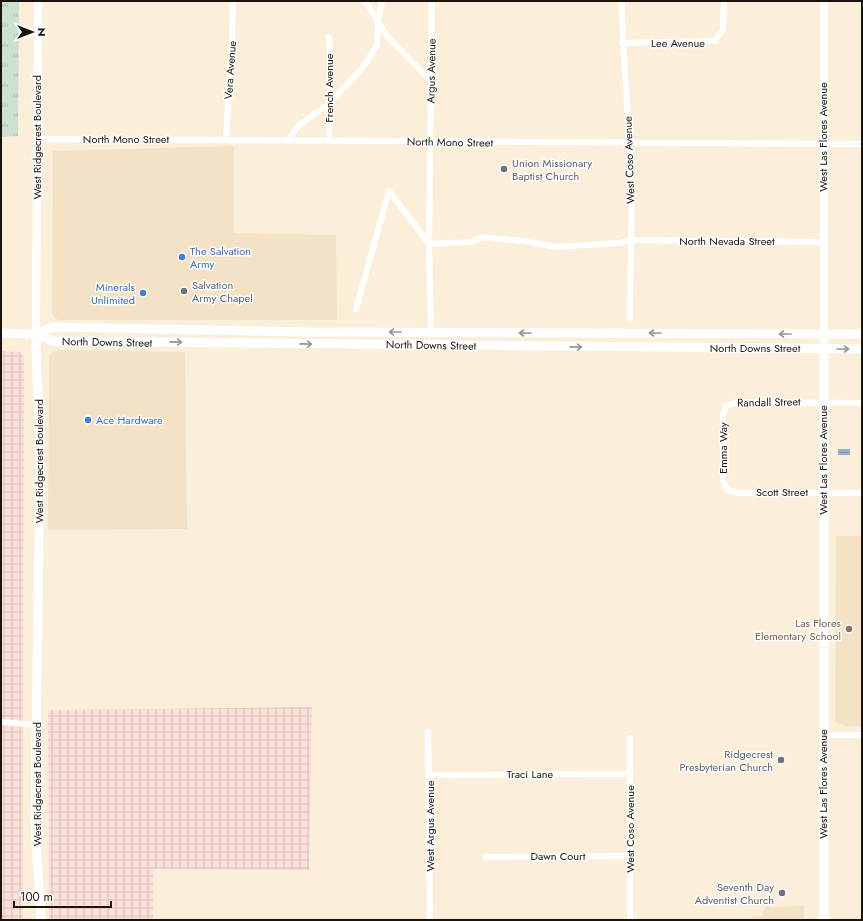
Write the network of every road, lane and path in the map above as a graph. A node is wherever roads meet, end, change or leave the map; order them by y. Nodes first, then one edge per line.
1 (38, 1) edge
2 (233, 1) edge
3 (365, 1) edge
4 (382, 1) edge
5 (432, 1) edge
6 (622, 1) edge
7 (724, 1) edge
8 (824, 1) edge
9 (379, 22) junction
10 (329, 37) dead end
11 (622, 43) junction
12 (431, 81) junction
13 (330, 103) junction
14 (38, 139) junction
15 (226, 139) junction
16 (288, 140) junction
17 (329, 140) junction
18 (430, 142) junction
19 (629, 143) junction
20 (823, 143) junction
21 (862, 144) edge
22 (630, 240) junction
23 (823, 242) junction
24 (429, 244) junction
25 (356, 309) dead end
26 (630, 319) dead end
27 (431, 332) junction
28 (1, 334) edge
29 (36, 334) junction
30 (824, 334) junction
31 (862, 334) edge
32 (823, 348) junction
33 (862, 349) edge
34 (823, 402) junction
35 (862, 403) edge
36 (726, 406) joint
37 (727, 490) joint
38 (823, 492) junction
39 (862, 493) edge
40 (1, 722) edge
41 (36, 725) junction
42 (428, 732) dead end
43 (823, 735) junction
44 (862, 735) edge
45 (630, 738) dead end
46 (430, 774) junction
47 (629, 774) junction
48 (630, 856) junction
49 (486, 857) dead end
50 (41, 920) edge
51 (430, 920) edge
52 (630, 920) edge
53 (824, 920) edge

1 - 14 street, West Ridgecrest Boulevard
2 - 15 street, Vera Avenue
3 - 9 street
4 - 9 street
5 - 12 street, Argus Avenue
6 - 11 street, West Coso Avenue
7 - 11 street, Lee Avenue
8 - 20 street, West Las Flores Avenue
9 - 12 street
9 - 13 street
10 - 13 street, French Avenue
11 - 19 street, West Coso Avenue
12 - 18 street, Argus Avenue
13 - 16 street
13 - 17 street, French Avenue
14 - 15 street, North Mono Street
14 - 29 street, West Ridgecrest Boulevard
15 - 16 street, North Mono Street
16 - 17 street, North Mono Street
17 - 18 street, North Mono Street
18 - 19 street, North Mono Street
18 - 24 street, Argus Avenue
19 - 20 street, North Mono Street
19 - 22 street, West Coso Avenue
20 - 21 street, North Mono Street
20 - 23 street, West Las Flores Avenue
22 - 23 street, North Nevada Street
22 - 24 street, North Nevada Street
22 - 26 street, West Coso Avenue
23 - 30 street, West Las Flores Avenue
24 - 25 street
24 - 27 street, Argus Avenue
27 -> 29 main road, North Downs Street
30 -> 27 main road, North Downs Street
28 - 29 main road
29 -> 32 main road, North Downs Street
29 - 41 main road, West Ridgecrest Boulevard
30 - 31 main road, North Downs Street
30 - 32 main road, West Las Flores Avenue
32 -> 33 main road, North Downs Street
32 - 34 main road, West Las Flores Avenue
34 - 35 street, Randall Street
34 - 36 street, Randall Street
34 - 38 main road, West Las Flores Avenue
36 - 37 street, Emma Way
37 - 38 street, Scott Street
38 - 39 street, Scott Street
38 - 43 main road, West Las Flores Avenue
40 - 41 street
41 - 50 main road, West Ridgecrest Boulevard
42 - 46 street, West Argus Avenue
43 - 44 street
43 - 53 main road, West Las Flores Avenue
45 - 47 street, West Coso Avenue
46 - 47 street, Traci Lane
46 - 51 street, West Argus Avenue
47 - 48 street, West Coso Avenue
48 - 49 street, Dawn Court
48 - 52 street, West Coso Avenue

